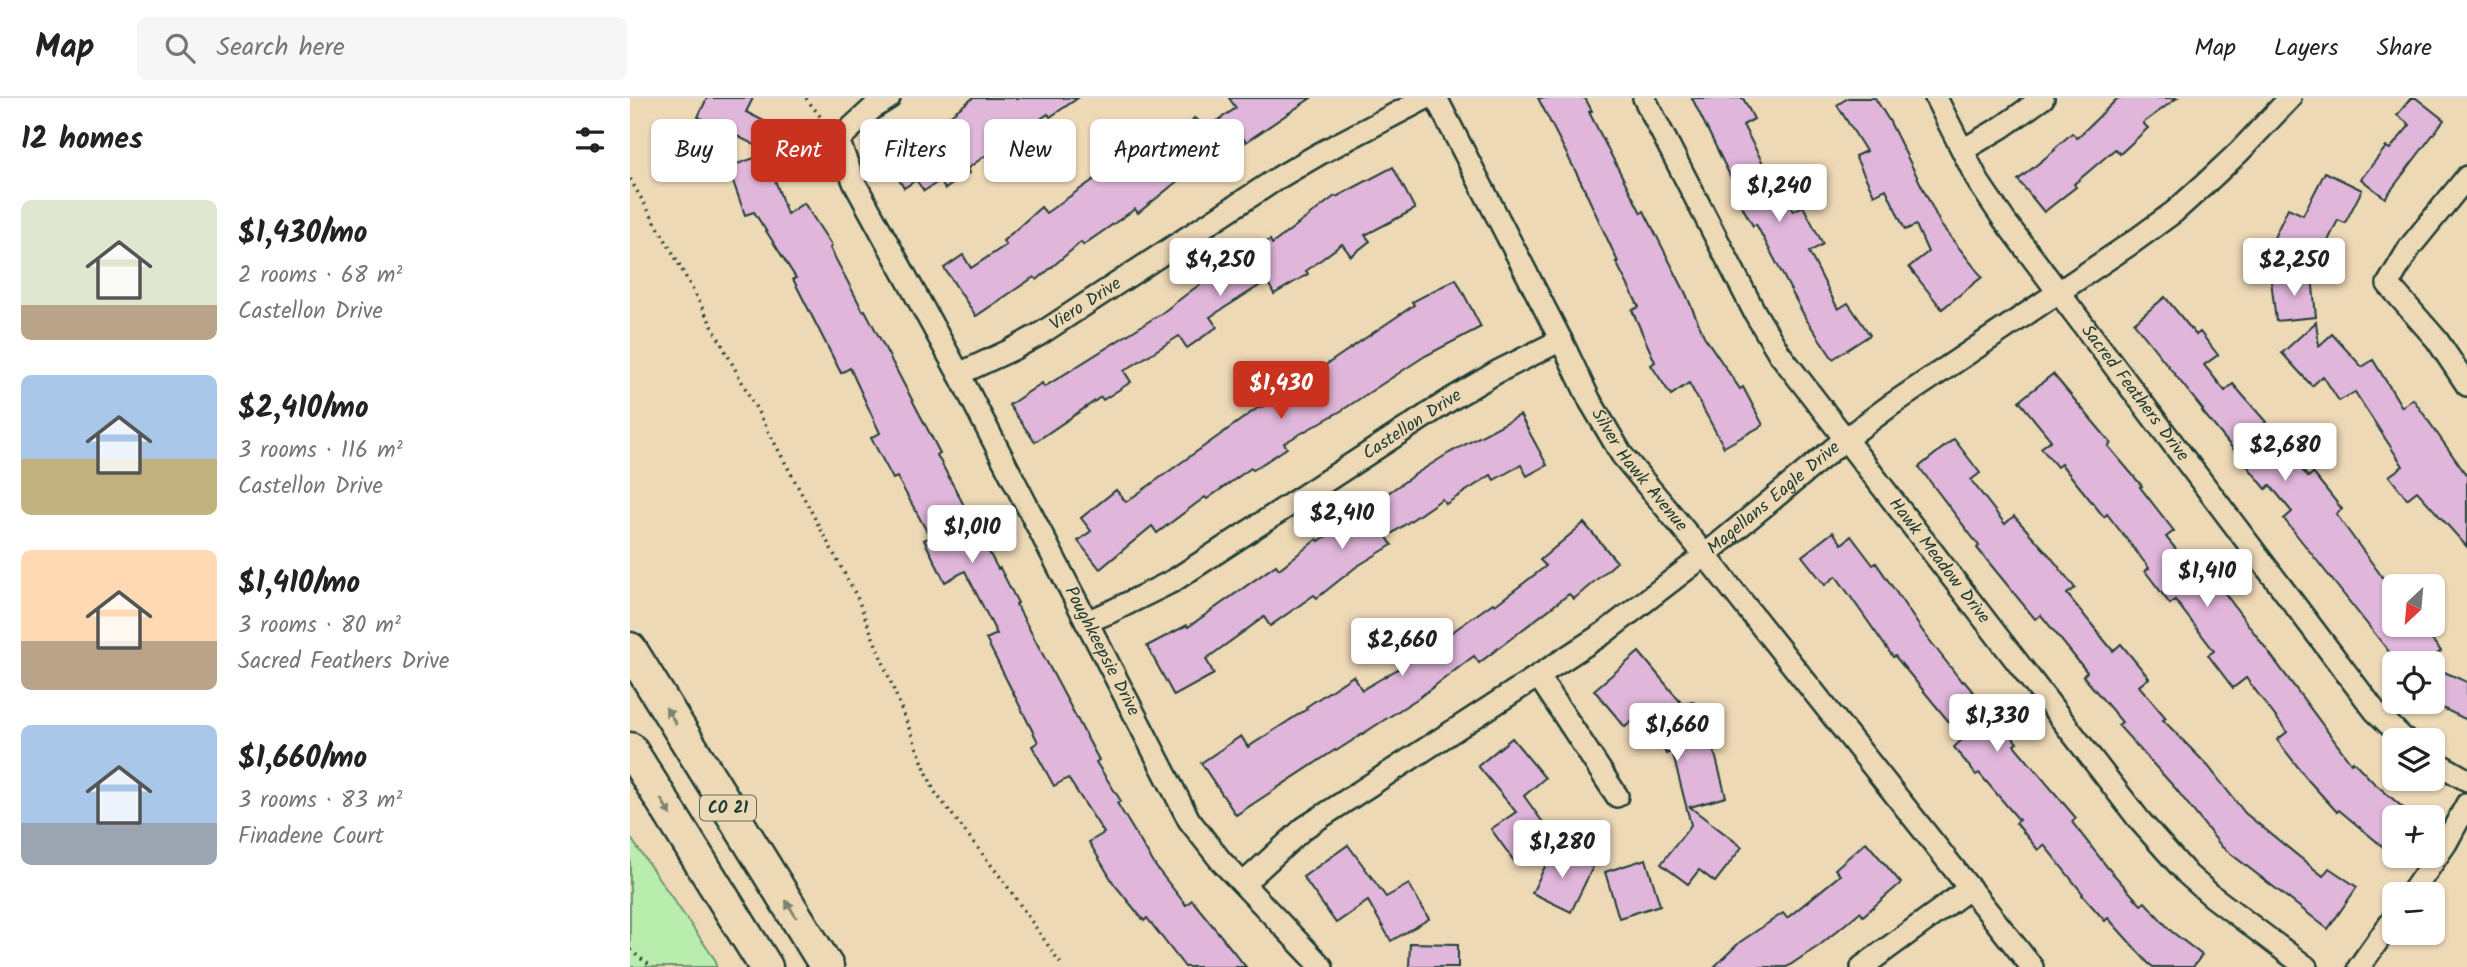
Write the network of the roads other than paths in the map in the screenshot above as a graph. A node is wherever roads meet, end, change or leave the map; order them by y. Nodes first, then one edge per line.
1 (889, 98) edge
2 (1426, 98) edge
3 (1437, 98) edge
4 (1644, 98) edge
5 (1936, 98) edge
6 (2043, 98) edge
7 (2290, 98) edge
8 (1963, 150) junction
9 (2467, 177) edge
10 (2059, 293) junction
11 (1561, 340) junction
12 (959, 374) junction
13 (2467, 385) edge
14 (1844, 440) junction
15 (1705, 555) junction
16 (1086, 622) junction
17 (630, 649) edge
18 (1539, 677) junction
19 (2393, 728) edge
20 (630, 749) edge
21 (2445, 767) edge
22 (2467, 780) edge
23 (1617, 796) dead end
24 (2467, 804) edge
25 (2419, 882) edge
26 (1244, 883) junction
27 (1970, 888) junction
28 (2382, 935) edge
29 (766, 967) edge
30 (827, 967) edge
31 (1322, 967) edge
32 (1862, 967) edge
33 (2032, 967) edge
34 (2306, 967) edge
35 (2359, 967) edge

1 - 12 street, Poughkeepsie Drive
2 - 12 street, Viero Drive
3 - 11 street, Silver Hawk Avenue
4 - 14 street, Hawk Meadow Drive
5 - 8 street, Sacred Feathers Drive
6 - 8 street
7 - 10 street, Magellans Eagle Drive
8 - 10 street, Sacred Feathers Drive
9 - 13 street
10 - 14 street, Magellans Eagle Drive
10 - 19 street, Sacred Feathers Drive
11 - 15 street, Silver Hawk Avenue
11 - 16 street, Castellon Drive
12 - 16 street, Poughkeepsie Drive
14 - 15 street, Magellans Eagle Drive
14 - 34 street, Hawk Meadow Drive
15 - 18 street, Magellans Eagle Drive
15 - 27 street, Silver Hawk Avenue
16 - 26 street, Poughkeepsie Drive
30 -> 17 highway, CO 21
18 - 23 street
18 - 26 street, Magellans Eagle Drive
20 -> 29 highway, CO 21
21 - 22 street
24 - 25 street
26 - 31 street, Poughkeepsie Drive
27 - 32 street
27 - 33 street, Silver Hawk Avenue
28 - 35 street

